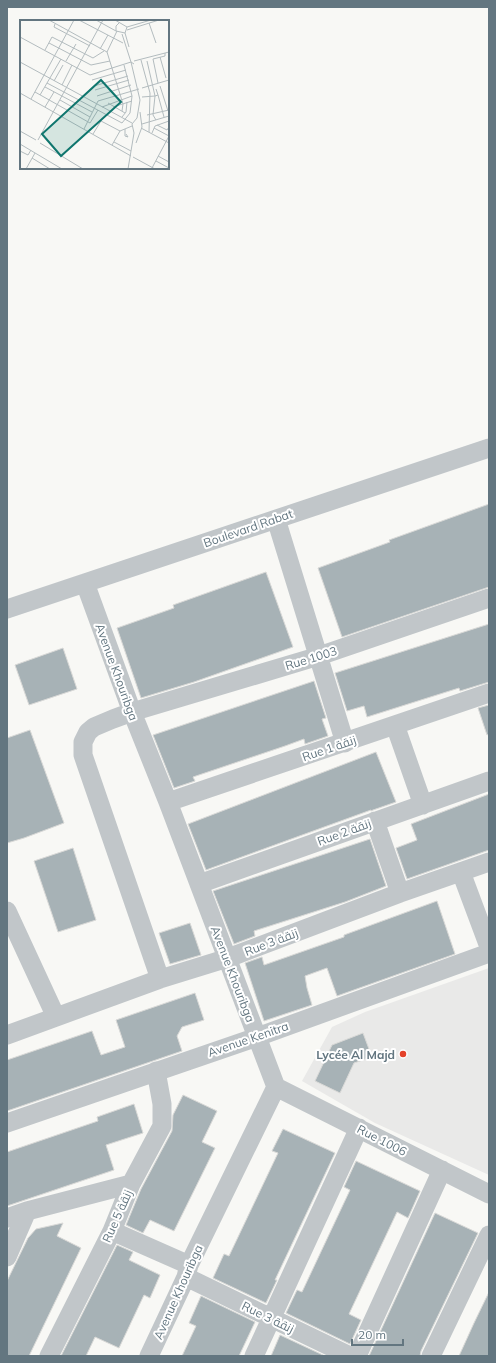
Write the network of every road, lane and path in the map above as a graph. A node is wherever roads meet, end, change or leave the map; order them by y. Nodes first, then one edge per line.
1 (489, 448) edge
2 (276, 519) junction
3 (85, 583) junction
4 (489, 598) edge
5 (7, 609) edge
6 (319, 656) junction
7 (489, 693) edge
8 (132, 712) junction
9 (395, 725) junction
10 (345, 743) junction
11 (489, 780) edge
12 (168, 802) junction
13 (423, 805) junction
14 (375, 821) junction
15 (489, 862) edge
16 (461, 872) junction
17 (199, 884) junction
18 (400, 893) junction
19 (7, 911) edge
20 (489, 947) edge
21 (489, 953) edge
22 (228, 958) junction
23 (160, 979) junction
24 (56, 1017) junction
25 (7, 1035) edge
26 (257, 1037) junction
27 (156, 1071) junction
28 (276, 1087) junction
29 (7, 1123) edge
30 (359, 1128) junction
31 (442, 1170) junction
32 (131, 1184) junction
33 (489, 1194) edge
34 (27, 1211) junction
35 (7, 1218) edge
36 (112, 1231) junction
37 (489, 1235) edge
38 (7, 1257) edge
39 (188, 1271) junction
40 (271, 1319) junction
41 (49, 1356) edge
42 (149, 1356) edge
43 (254, 1356) edge
44 (350, 1356) edge
45 (357, 1356) edge
46 (431, 1356) edge

1 - 2 street, Boulevard Rabat
2 - 3 street, Boulevard Rabat
2 - 6 street
3 - 5 street, Boulevard Rabat
3 - 8 street, Avenue Khouribga
4 - 6 street, Rue 1003
6 - 8 street, Rue 1003
6 - 10 street
7 - 9 street, Rue 1 زنقة
8 - 12 street, Avenue Khouribga
8 - 23 street, Rue 1003
9 - 10 street, Rue 1 زنقة
9 - 13 street
10 - 12 street, Rue 1 زنقة
11 - 13 street, Rue 2 زنقة
12 - 17 street, Avenue Khouribga
13 - 14 street, Rue 2 زنقة
14 - 17 street, Rue 2 زنقة
14 - 18 street
15 - 16 street, Rue 3 زنقة
16 - 18 street, Rue 3 زنقة
16 - 20 street
17 - 22 street, Avenue Khouribga
18 - 22 street, Rue 3 زنقة
19 - 24 street
21 - 26 street, Avenue Kenitra
22 - 23 street, Rue 3 زنقة
22 - 26 street, Avenue Khouribga
23 - 24 street, Rue 3 زنقة
24 - 25 street, Rue 3 زنقة
26 - 27 street, Avenue Kenitra
26 - 28 street, Avenue Khouribga
27 - 29 street, Avenue Kenitra
27 - 32 street, Rue 5 زنقة
28 - 30 street, Rue 1006
28 - 39 street, Avenue Khouribga
30 - 31 street, Rue 1006
30 - 40 street
31 - 33 street, Rue 1006
31 - 45 street
32 - 34 street
32 - 36 street, Rue 5 زنقة
34 - 35 street
34 - 38 street
36 - 39 street, Rue 3 زنقة
36 - 41 street, Rue 5 زنقة
37 - 46 street
39 - 40 street, Rue 3 زنقة
39 - 42 street, Avenue Khouribga
40 - 43 street
40 - 44 street, Rue 3 زنقة

